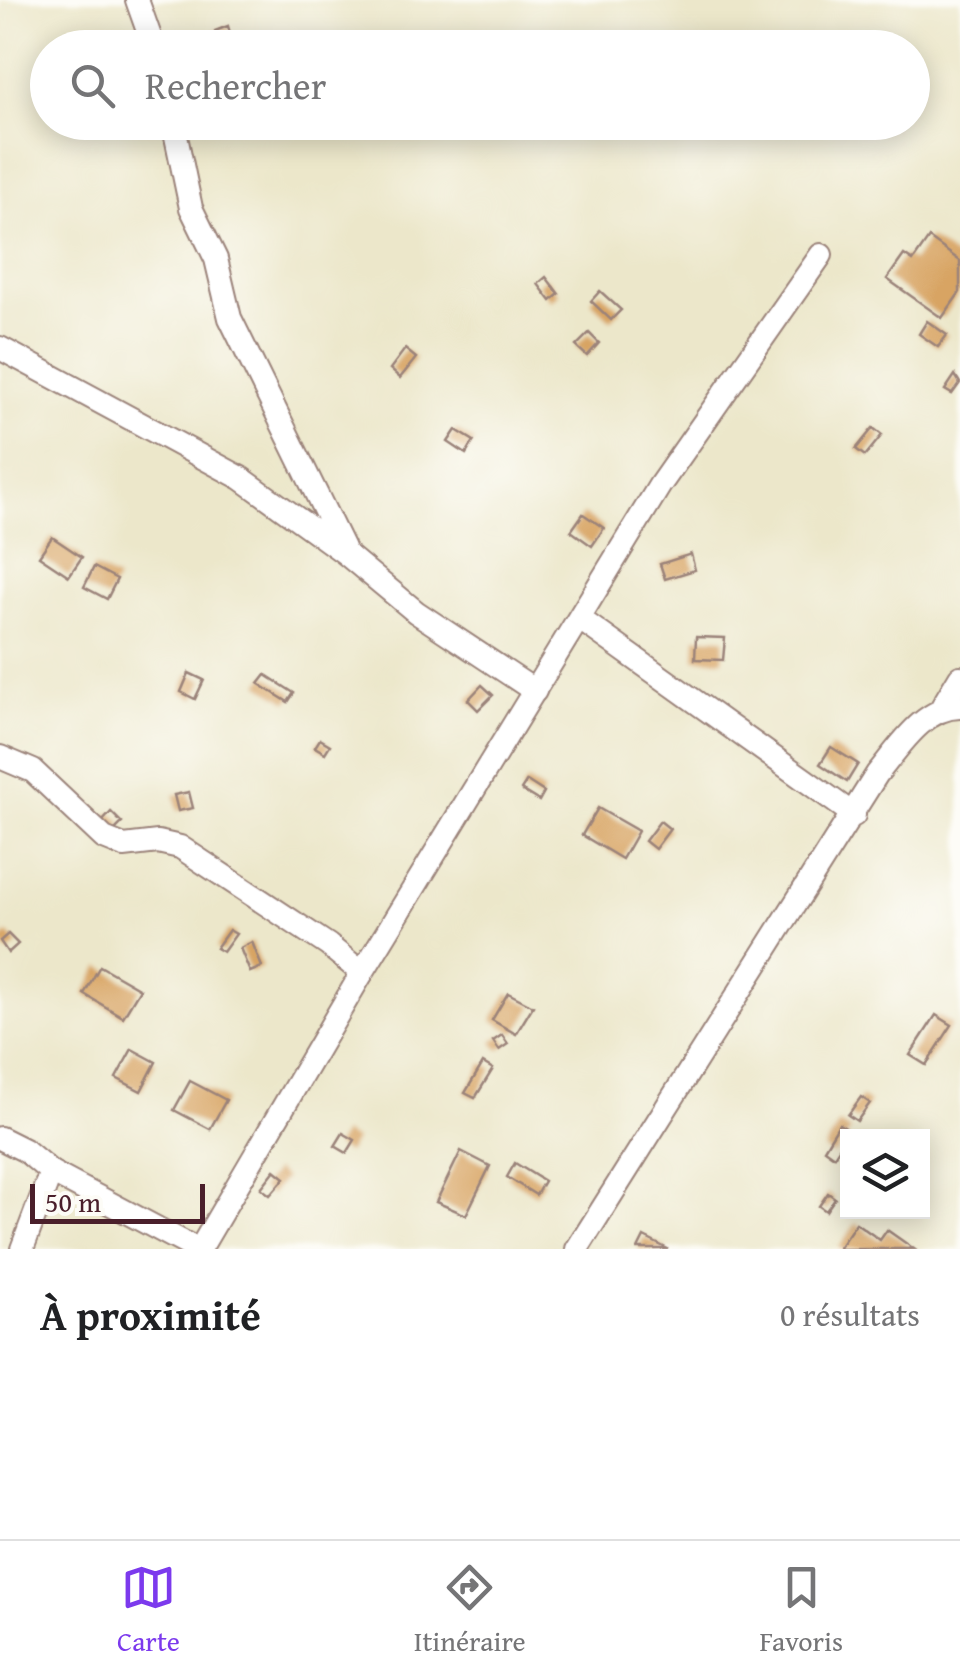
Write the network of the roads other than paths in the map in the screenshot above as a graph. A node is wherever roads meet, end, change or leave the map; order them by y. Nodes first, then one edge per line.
1 (137, 0) edge
2 (148, 30) edge
3 (177, 140) edge
4 (820, 255) dead end
5 (0, 348) edge
6 (345, 552) junction
7 (580, 619) junction
8 (960, 677) edge
9 (535, 691) junction
10 (951, 707) edge
11 (0, 757) edge
12 (854, 814) junction
13 (362, 973) junction
14 (0, 1138) edge
15 (51, 1172) junction
16 (22, 1249) edge
17 (198, 1249) edge
18 (577, 1249) edge

1 - 2 street
3 - 6 street
4 - 7 street
5 - 6 street
6 - 9 street
7 - 9 street
7 - 12 street
8 - 10 street
9 - 13 street
10 - 12 street
11 - 13 street
12 - 18 street
13 - 17 street
14 - 15 street
15 - 16 street
15 - 17 street

